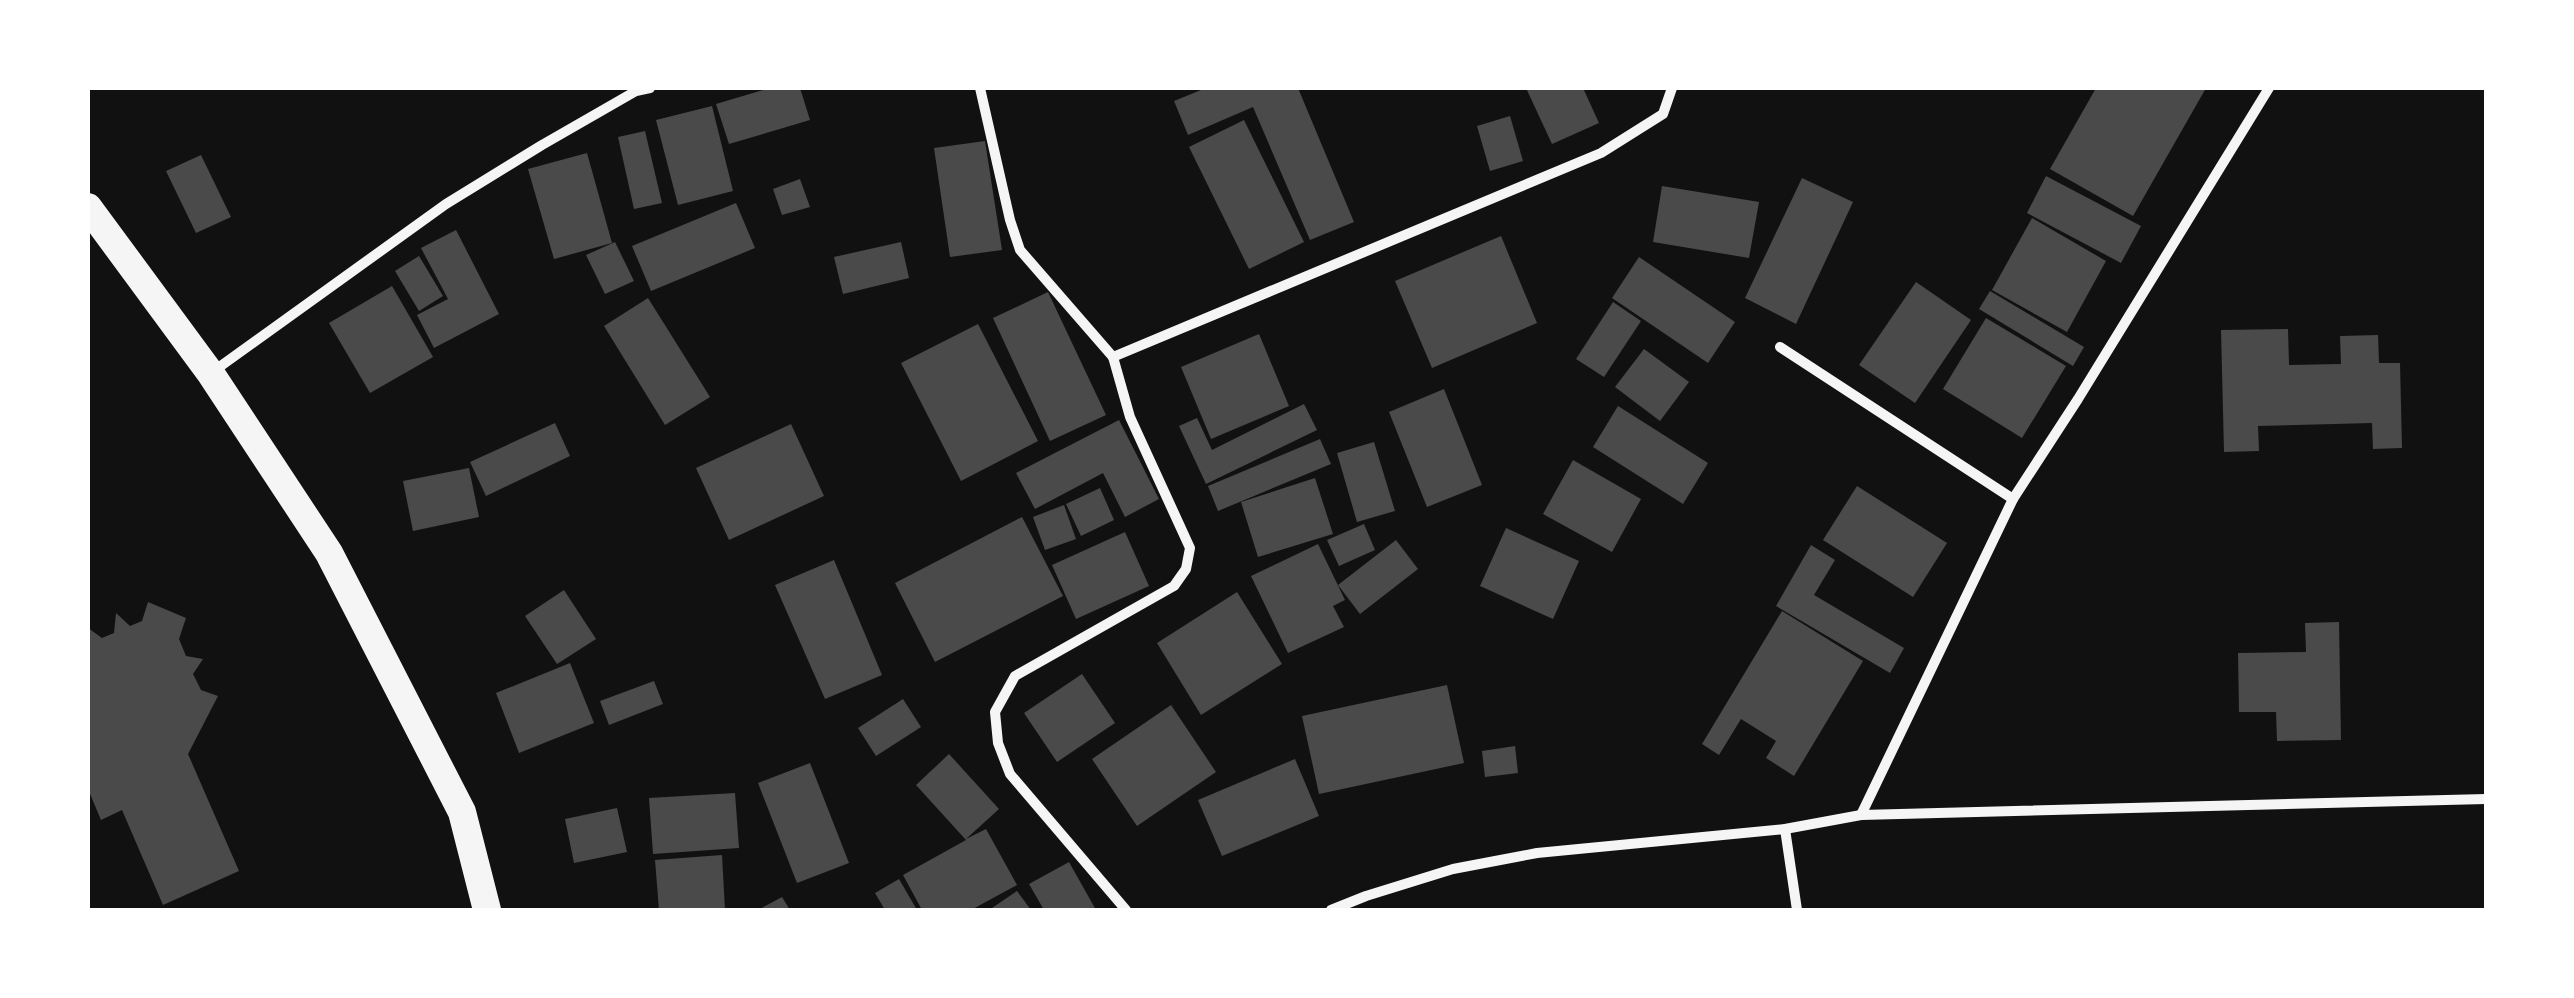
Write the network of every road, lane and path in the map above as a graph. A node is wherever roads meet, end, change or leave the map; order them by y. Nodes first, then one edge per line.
1 (650, 88) edge
2 (980, 88) edge
3 (1672, 88) edge
4 (2269, 88) edge
5 (88, 208) edge
6 (1780, 347) dead end
7 (1113, 356) junction
8 (210, 374) junction
9 (2013, 499) junction
10 (2486, 799) edge
11 (1862, 815) junction
12 (1785, 829) junction
13 (486, 910) edge
14 (1126, 910) edge
15 (1331, 910) edge
16 (1796, 910) edge

1 - 8 street
2 - 7 street
3 - 7 street
4 - 9 street
5 - 8 highway
6 - 9 street
7 - 14 street
8 - 13 highway
9 - 11 street
10 - 11 street
11 - 12 street
12 - 15 street
12 - 16 street

